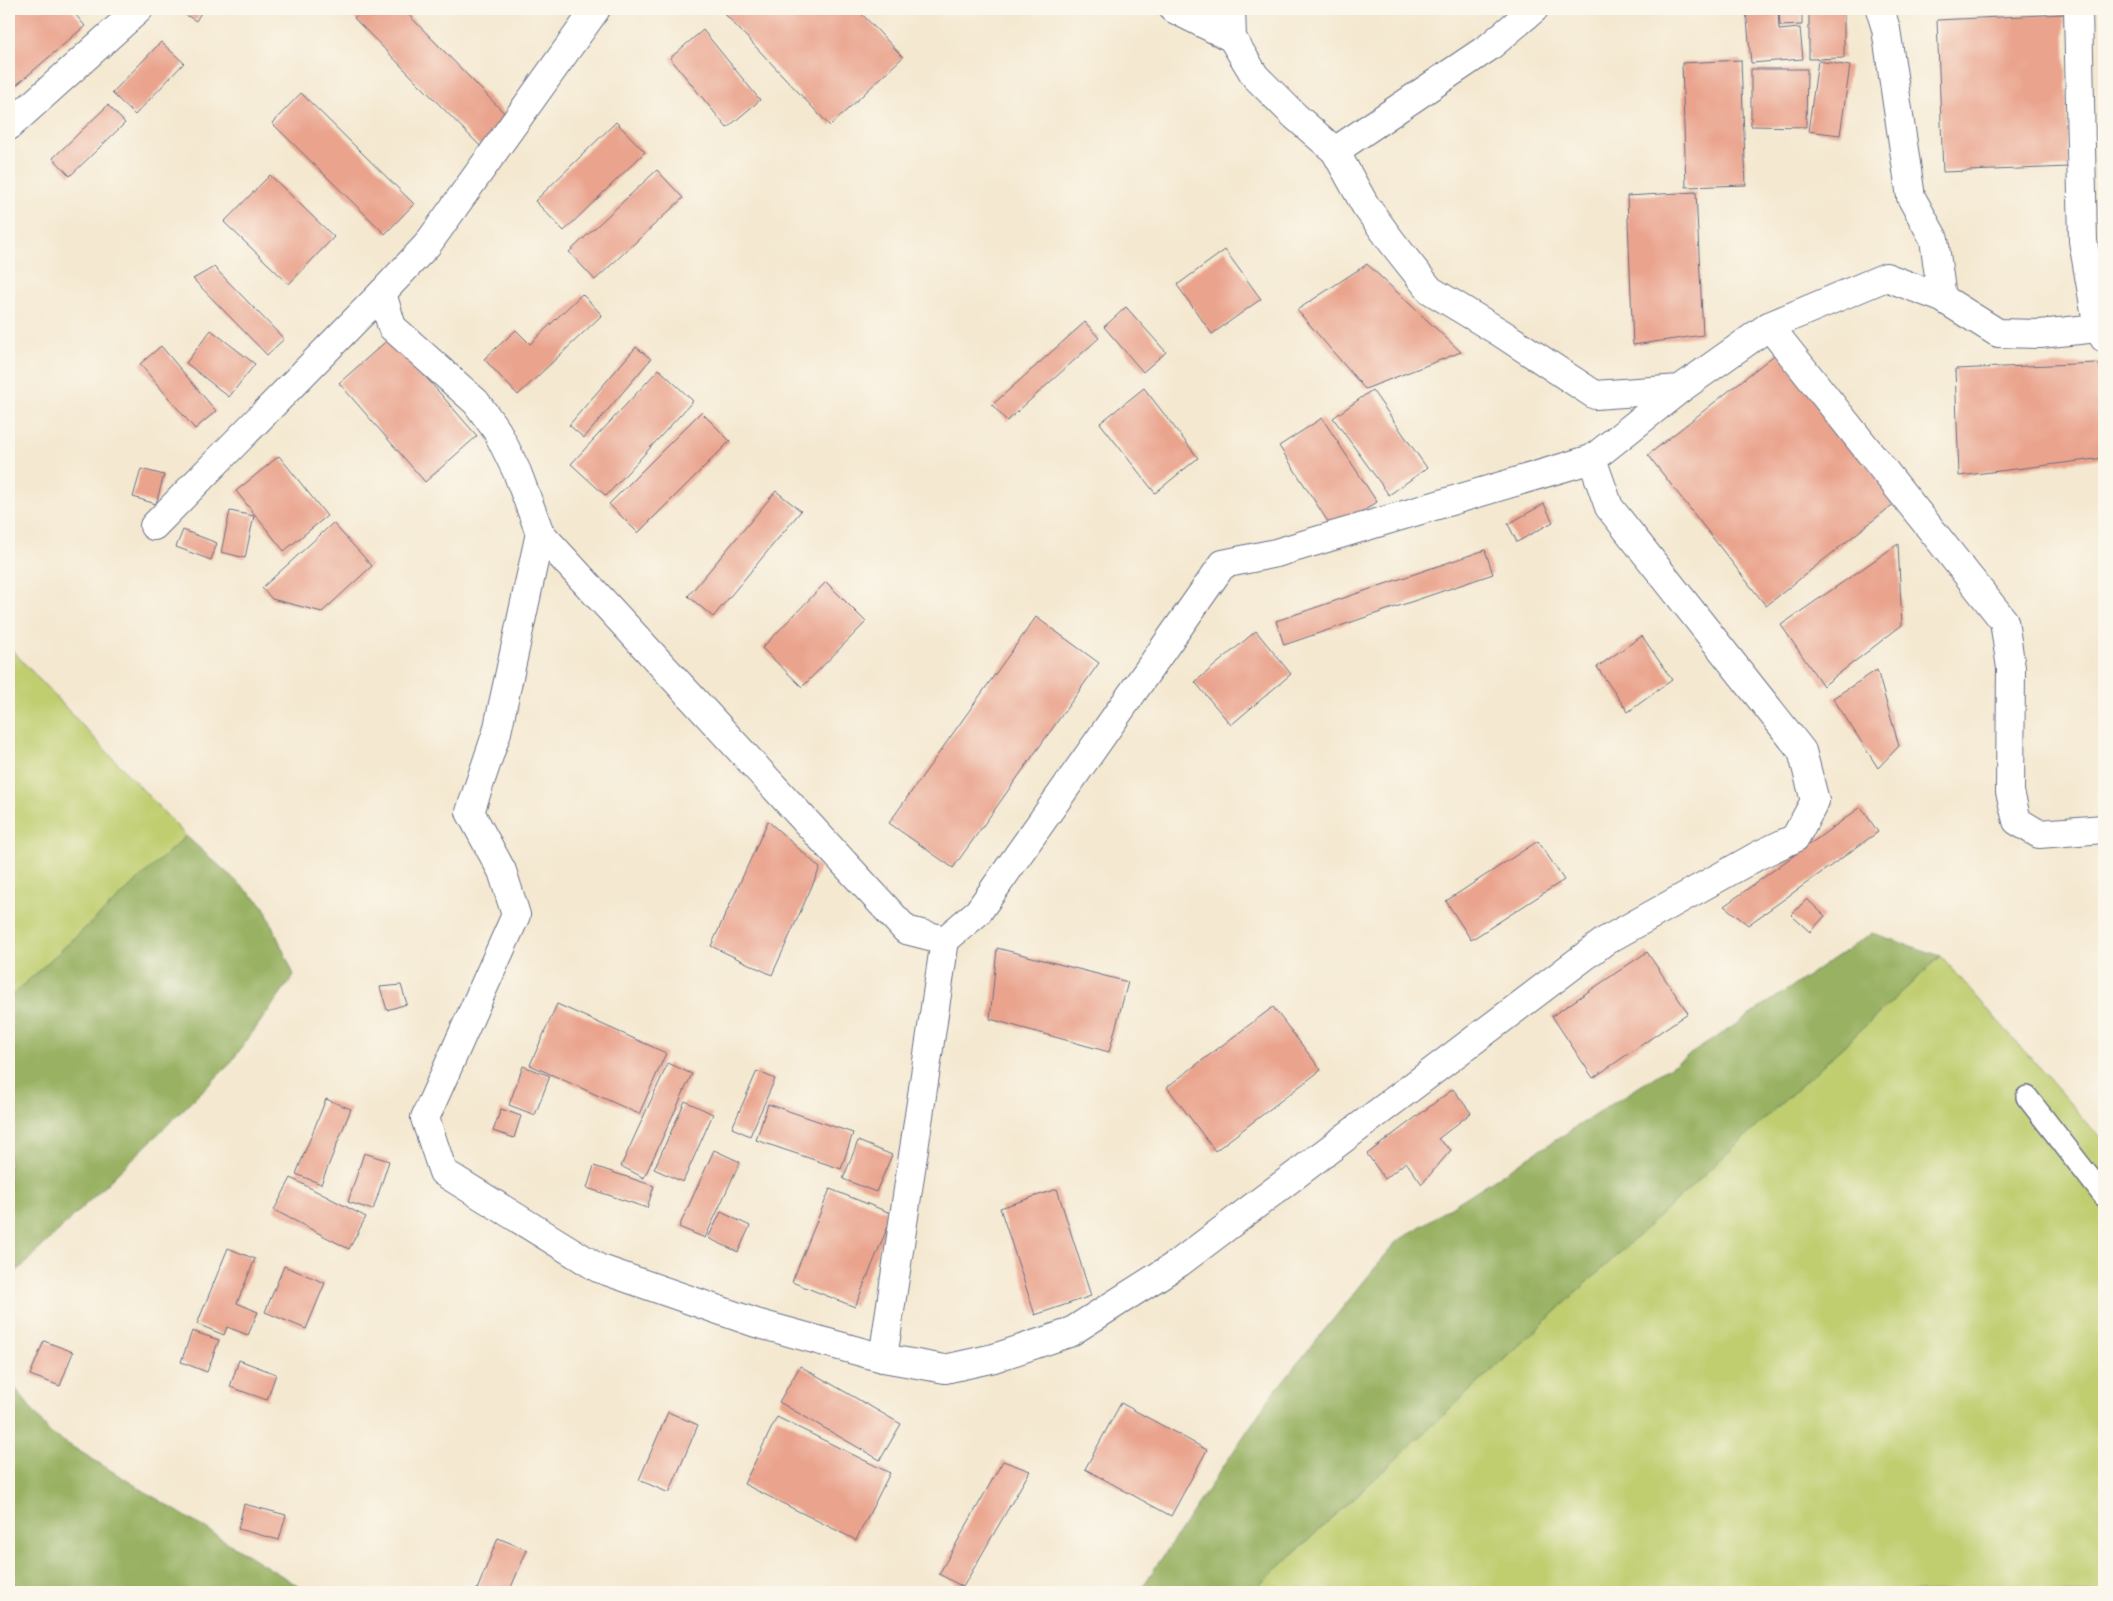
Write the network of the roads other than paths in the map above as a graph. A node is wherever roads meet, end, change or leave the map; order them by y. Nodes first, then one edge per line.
1 (140, 9) edge
2 (596, 9) edge
3 (1174, 9) edge
4 (1231, 9) edge
5 (1534, 9) edge
6 (1880, 9) edge
7 (2078, 9) edge
8 (1232, 38) junction
9 (9, 126) edge
10 (1335, 151) junction
11 (382, 293) junction
12 (1942, 298) junction
13 (1770, 326) junction
14 (2101, 333) edge
15 (1680, 389) junction
16 (1592, 459) junction
17 (154, 526) dead end
18 (540, 533) junction
19 (2104, 829) edge
20 (945, 940) junction
21 (2027, 1097) dead end
22 (2104, 1196) edge
23 (883, 1358) junction

1 - 9 street
2 - 11 street
3 - 8 street
4 - 8 street
5 - 10 street
6 - 12 street
7 - 14 street
8 - 10 street
10 - 15 street
11 - 17 street
11 - 18 street
12 - 13 street
12 - 14 street
13 - 15 street
13 - 19 street
15 - 16 street
16 - 20 street
16 - 23 street
18 - 20 street
18 - 23 street
20 - 23 street
21 - 22 lane

